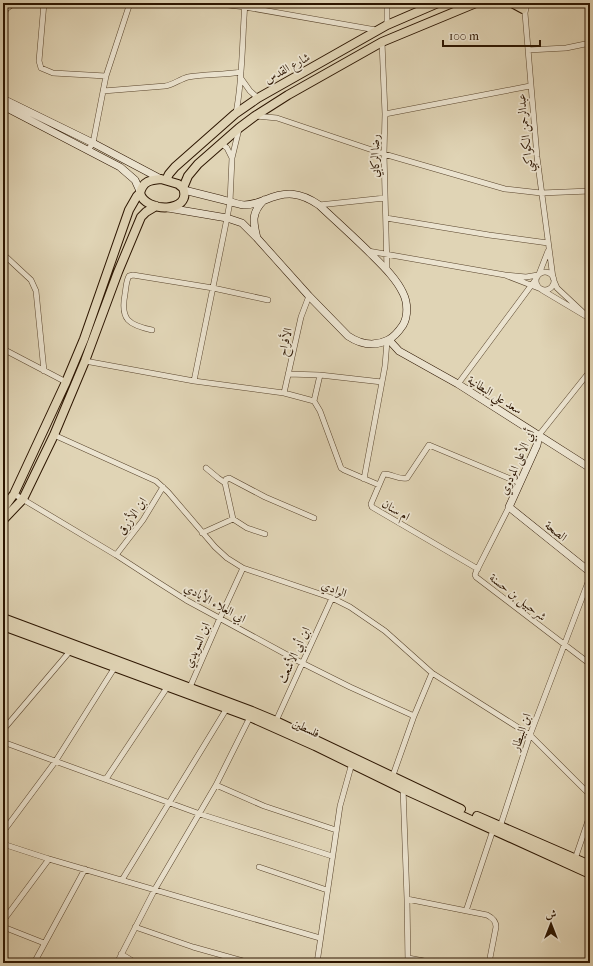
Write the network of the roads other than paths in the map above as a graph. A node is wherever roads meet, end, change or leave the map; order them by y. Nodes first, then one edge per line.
1 (14, 3) edge
2 (44, 3) edge
3 (130, 3) edge
4 (211, 3) edge
5 (387, 3) edge
6 (438, 3) edge
7 (476, 3) edge
8 (512, 3) edge
9 (245, 5) edge
10 (524, 7) edge
11 (5, 12) dead end
12 (387, 25) junction
13 (377, 31) junction
14 (382, 42) junction
15 (590, 43) edge
16 (528, 50) junction
17 (241, 74) junction
18 (106, 76) junction
19 (530, 86) junction
20 (103, 91) junction
21 (258, 98) junction
22 (3, 99) edge
23 (3, 106) edge
24 (235, 114) junction
25 (385, 114) junction
26 (255, 116) junction
27 (239, 128) junction
28 (93, 143) junction
29 (221, 143) junction
30 (88, 150) junction
31 (384, 154) junction
32 (232, 158) junction
33 (163, 180) junction
34 (184, 189) junction
35 (590, 191) edge
36 (140, 192) junction
37 (541, 193) junction
38 (385, 198) junction
39 (264, 200) junction
40 (230, 202) junction
41 (320, 205) junction
42 (156, 206) junction
43 (168, 208) junction
44 (227, 218) junction
45 (386, 218) junction
46 (121, 234) junction
47 (258, 238) junction
48 (131, 240) junction
49 (548, 243) junction
50 (367, 250) junction
51 (549, 250) junction
52 (387, 253) junction
53 (3, 254) edge
54 (387, 270) junction
55 (506, 275) junction
56 (537, 276) junction
57 (554, 280) junction
58 (532, 286) junction
59 (214, 288) junction
60 (542, 289) junction
61 (308, 296) junction
62 (268, 300) dead end
63 (590, 318) edge
64 (152, 330) dead end
65 (388, 340) junction
66 (3, 349) edge
67 (85, 361) junction
68 (590, 370) edge
69 (44, 371) junction
70 (288, 374) junction
71 (320, 375) junction
72 (194, 380) junction
73 (66, 382) junction
74 (382, 382) junction
75 (458, 384) junction
76 (284, 393) junction
77 (314, 401) junction
78 (54, 435) junction
79 (539, 436) junction
80 (206, 468) dead end
81 (590, 468) edge
82 (364, 478) junction
83 (225, 483) junction
84 (520, 483) junction
85 (378, 485) junction
86 (163, 487) junction
87 (14, 494) junction
88 (23, 498) junction
89 (509, 507) junction
90 (3, 509) edge
91 (314, 518) dead end
92 (232, 519) junction
93 (3, 520) edge
94 (202, 533) junction
95 (265, 534) dead end
96 (116, 555) junction
97 (243, 568) junction
98 (478, 569) junction
99 (590, 572) edge
100 (590, 577) edge
101 (332, 598) junction
102 (3, 618) edge
103 (220, 618) junction
104 (3, 626) edge
105 (564, 645) junction
106 (72, 648) junction
107 (302, 663) junction
108 (590, 664) edge
109 (115, 667) junction
110 (432, 672) junction
111 (151, 676) junction
112 (168, 686) junction
113 (190, 687) junction
114 (227, 708) junction
115 (414, 716) junction
116 (250, 717) junction
117 (276, 721) junction
118 (3, 730) edge
119 (530, 735) junction
120 (3, 742) edge
121 (55, 762) junction
122 (352, 763) junction
123 (106, 779) junction
124 (391, 780) junction
125 (216, 785) junction
126 (403, 785) junction
127 (590, 795) edge
128 (169, 802) junction
129 (200, 814) junction
130 (590, 816) edge
131 (496, 828) junction
132 (336, 830) junction
133 (3, 832) edge
134 (3, 844) edge
135 (332, 856) junction
136 (50, 859) junction
137 (575, 859) junction
138 (259, 867) dead end
139 (85, 869) junction
140 (589, 871) edge
141 (122, 880) junction
142 (155, 889) junction
143 (327, 890) junction
144 (407, 899) junction
145 (466, 911) junction
146 (3, 921) edge
147 (3, 925) edge
148 (135, 927) junction
149 (320, 938) junction
150 (44, 943) junction
151 (121, 954) junction
152 (408, 960) edge
153 (34, 963) edge
154 (117, 963) edge
155 (136, 963) edge
156 (250, 963) edge
157 (318, 963) edge
158 (435, 963) edge
159 (489, 963) edge

1 - 11 street
2 - 18 street
3 - 18 street
4 - 9 street
5 - 12 street
6 - 12 main road, شارع القدس
7 - 14 main road
8 - 10 main road
9 - 13 street
9 - 17 street
10 - 16 street, عبدالرحمن الكواكبي
12 - 13 main road, شارع القدس
13 - 21 main road, شارع القدس
14 - 25 street, رضا الركابي
14 - 26 main road
15 - 16 street
16 - 19 street, عبدالرحمن الكواكبي
17 - 20 street
17 - 21 street
17 - 24 street
18 - 20 street
19 - 25 street
19 - 37 street, عبدالرحمن الكواكبي
20 - 28 street
21 - 24 main road, شارع القدس
22 - 28 main road
23 - 30 main road
24 - 33 main road, شارع القدس
25 - 31 street, رضا الركابي
26 - 27 main road
26 - 31 street
27 - 29 main road
27 - 32 street
28 - 30 street
28 - 33 main road
29 - 32 street
29 - 34 main road
30 - 36 main road
31 - 37 street
31 - 38 street, رضا الركابي
32 - 40 street
33 - 34 main road
33 - 36 main road
34 - 40 main road
34 - 43 main road
35 - 37 street
36 - 42 main road
36 - 46 main road
37 - 49 street, عبدالرحمن الكواكبي
38 - 41 street
38 - 45 street, رضا الركابي
39 - 40 main road
39 - 41 main road
39 - 47 main road
40 - 44 street
41 - 50 main road
42 - 43 main road
42 - 48 main road
43 - 44 main road
44 - 47 main road
44 - 59 street
45 - 49 street
45 - 52 street, رضا الركابي
46 - 48 main road
46 - 73 main road
47 - 61 main road
48 - 67 main road
49 - 51 street, عبدالرحمن الكواكبي
50 - 52 street
50 - 54 main road
51 - 56 street
51 - 57 street, عبدالرحمن الكواكبي
52 - 54 street, رضا الركابي
52 - 55 street
53 - 69 street
54 - 65 main road
55 - 56 street
55 - 58 street
56 - 57 street
56 - 58 street
56 - 60 street
57 - 60 street
57 - 63 street
58 - 60 street
58 - 75 street
59 - 62 street
59 - 64 street
59 - 72 street
60 - 63 street
61 - 65 main road
61 - 70 street, الأفراح
65 - 74 street
65 - 75 main road, سعد علي البطانية
66 - 69 street
67 - 72 street
67 - 78 main road
68 - 79 street, أبي الأعلى المودوي
69 - 73 street
70 - 71 street
70 - 76 street, الأفراح
71 - 74 street
71 - 77 street
72 - 76 street
73 - 87 main road
74 - 82 street
75 - 79 main road, سعد علي البطانية
76 - 77 street
77 - 82 street
78 - 86 street, الوادي
78 - 88 main road
79 - 81 main road, سعد علي البطانية
79 - 84 main road, أبي الأعلى المودوي
80 - 83 street
82 - 85 street
83 - 91 street
83 - 92 street
84 - 85 street, ام سنان
84 - 89 main road, أبي الأعلى المودوي
85 - 98 street, ام سنان
86 - 94 street, الوادي
86 - 96 street, ابن الأزرق
87 - 88 street, ابي العلاء الأيادي
87 - 90 main road
88 - 93 main road
88 - 96 street, ابي العلاء الأيادي
89 - 98 street, شرحبيل بن حسنة
89 - 99 main road, الصحة
92 - 94 street
92 - 95 street
94 - 97 street, الوادي
96 - 103 street, ابي العلاء الأيادي
97 - 101 street, الوادي
97 - 103 street, ابن السويدي
98 - 105 street, شرحبيل بن حسنة
100 - 105 street, ابن البيطار
101 - 107 street, ابن أبي الأشعث
101 - 110 street, الوادي
102 - 106 main road, فلسطين
103 - 107 street, ابي العلاء الأيادي
103 - 113 street, ابن السويدي
104 - 106 main road, فلسطين
105 - 108 street, شرحبيل بن حسنة
105 - 119 street, ابن البيطار
106 - 109 main road, فلسطين
106 - 111 main road, فلسطين
106 - 118 street
107 - 115 street, ابي العلاء الأيادي
107 - 117 street, ابن أبي الأشعث
109 - 111 main road, فلسطين
109 - 121 street
110 - 115 street
110 - 119 street, الوادي
111 - 112 main road, فلسطين
111 - 113 main road, فلسطين
112 - 114 main road, فلسطين
112 - 123 street
113 - 117 main road, فلسطين
114 - 116 main road, فلسطين
114 - 128 street
115 - 124 street
116 - 122 main road, فلسطين
116 - 125 street
117 - 124 main road, فلسطين
119 - 127 street, الوادي
119 - 131 street, ابن البيطار
120 - 121 street
121 - 123 street
121 - 133 street
122 - 124 main road, فلسطين
122 - 132 street
123 - 128 street
124 - 126 main road, فلسطين
125 - 129 street
125 - 132 street
126 - 131 main road, فلسطين
126 - 144 street
128 - 129 street
128 - 141 street
129 - 135 street
129 - 142 street
130 - 137 street
131 - 137 main road, فلسطين
131 - 140 main road, فلسطين
131 - 145 street, ابن البيطار
132 - 135 street
134 - 136 street
135 - 143 street
136 - 139 street
136 - 146 street
137 - 140 main road, فلسطين
138 - 143 street
139 - 141 street
139 - 150 street
141 - 142 street
142 - 148 street
142 - 149 street
143 - 149 street
144 - 145 street
144 - 152 street
145 - 159 street
147 - 150 street
148 - 151 street
148 - 156 street
149 - 157 street
150 - 153 street
151 - 154 street
151 - 155 street
152 - 158 street

